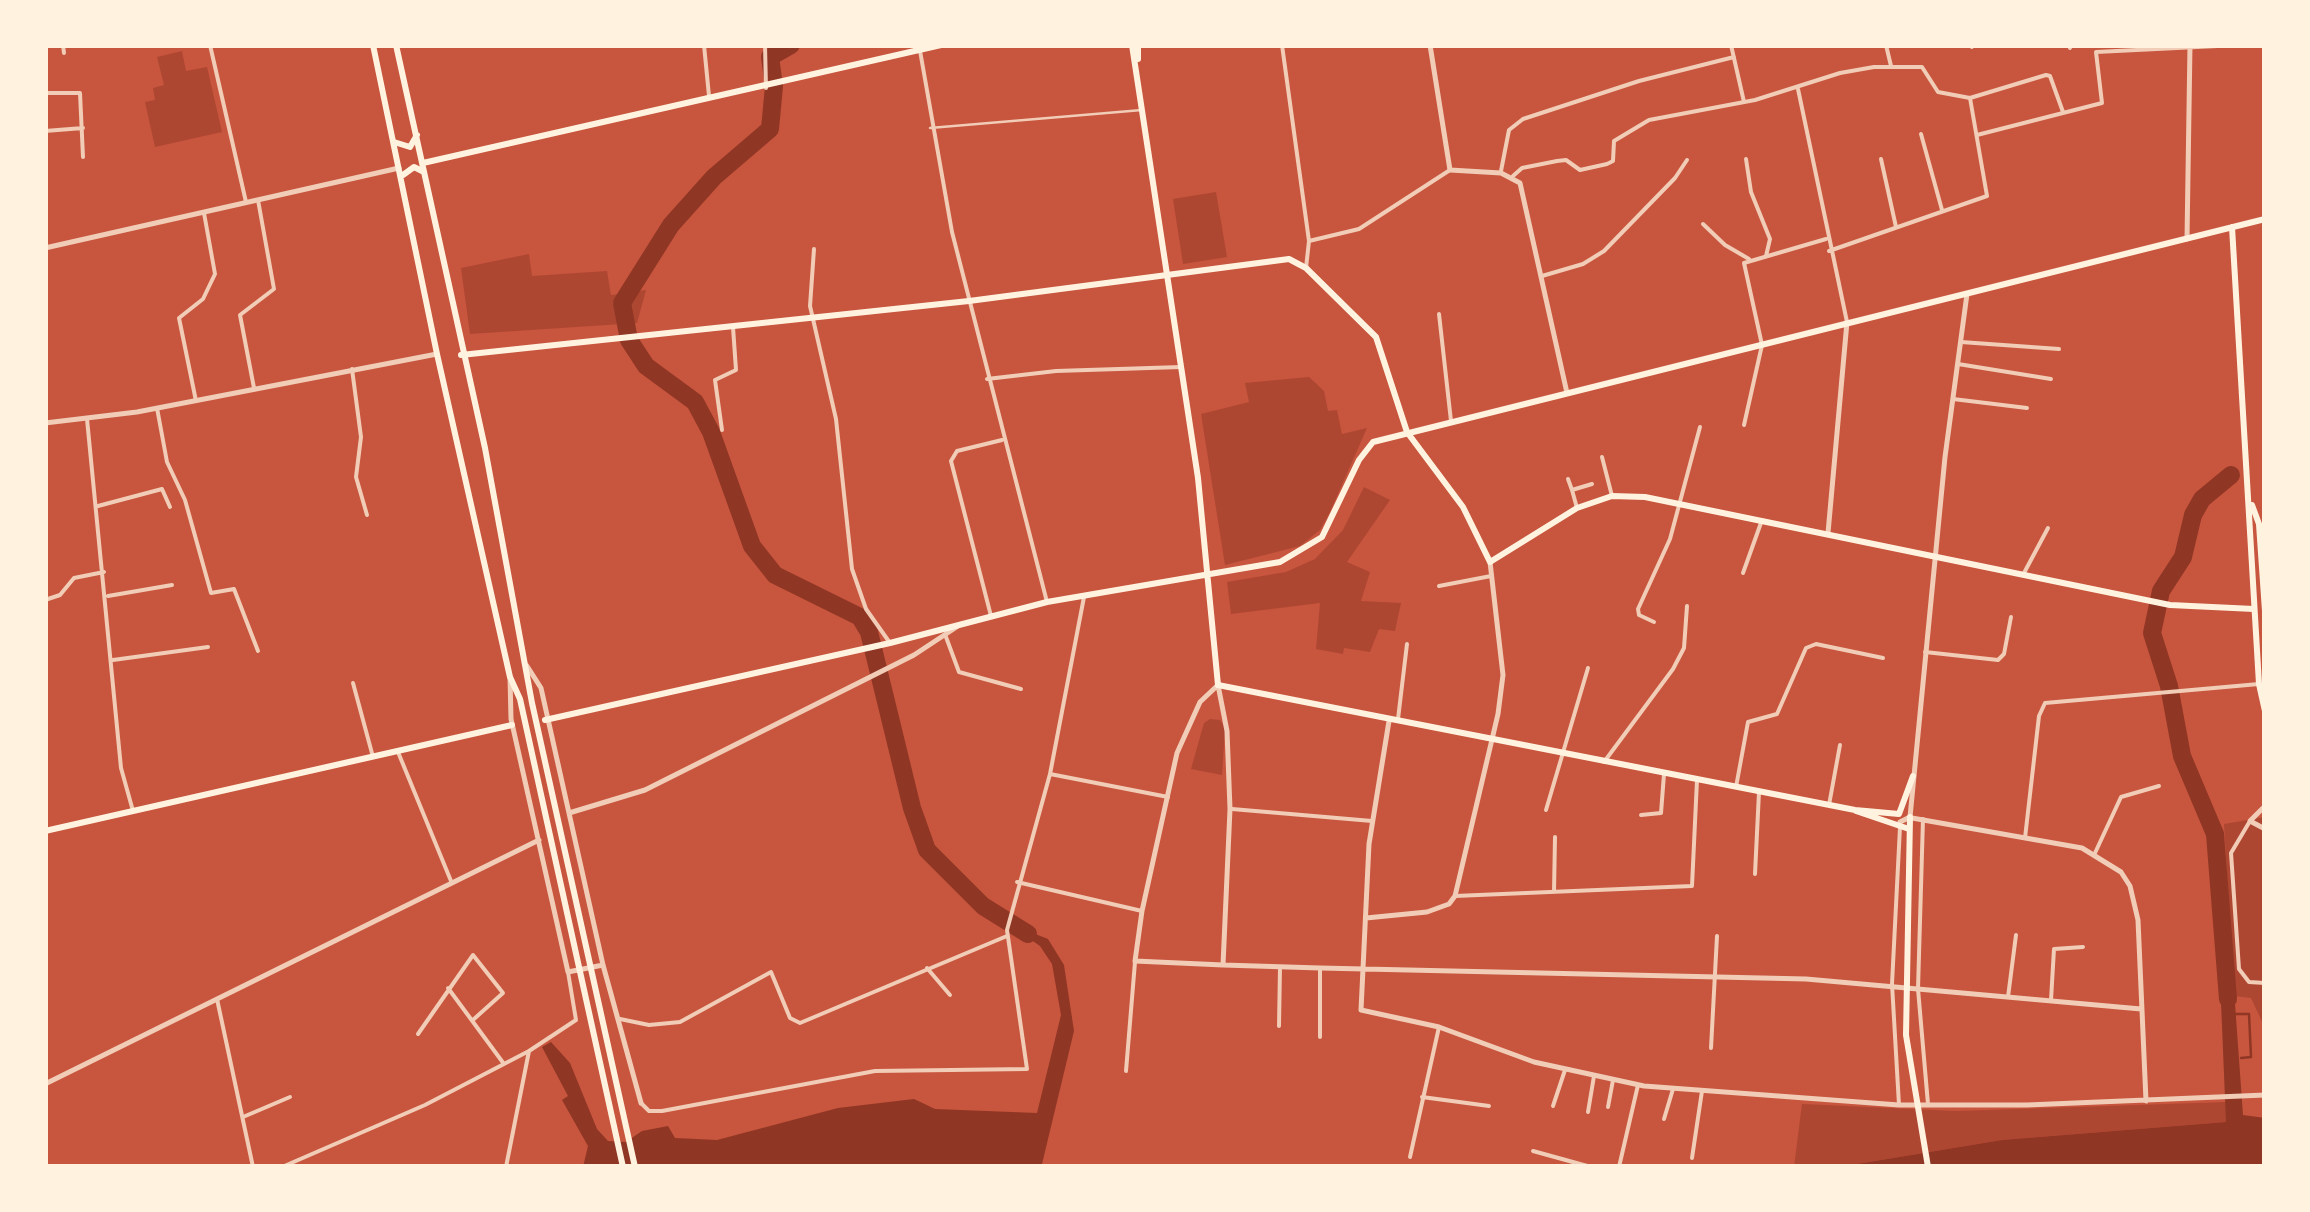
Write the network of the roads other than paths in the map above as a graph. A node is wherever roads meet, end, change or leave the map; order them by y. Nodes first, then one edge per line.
1 (63, 45) edge
2 (210, 45) edge
3 (373, 45) edge
4 (396, 45) edge
5 (704, 45) edge
6 (765, 45) edge
7 (941, 45) edge
8 (1135, 45) edge
9 (1282, 45) edge
10 (1430, 45) edge
11 (1731, 45) edge
12 (1886, 45) edge
13 (2238, 45) edge
14 (2190, 46) edge
15 (919, 48) edge
16 (64, 53) dead end
17 (1734, 57) junction
18 (1891, 66) junction
19 (768, 88) junction
20 (1798, 88) junction
21 (45, 93) edge
22 (1970, 98) junction
23 (710, 100) junction
24 (1744, 102) junction
25 (1144, 110) junction
26 (2063, 112) junction
27 (82, 128) junction
28 (930, 128) junction
29 (45, 131) edge
30 (417, 133) junction
31 (1921, 134) dead end
32 (1976, 135) junction
33 (393, 140) junction
34 (83, 156) dead end
35 (1746, 158) dead end
36 (1881, 158) dead end
37 (1687, 160) dead end
38 (423, 162) junction
39 (399, 168) junction
40 (1450, 170) junction
41 (1501, 173) junction
42 (426, 175) junction
43 (1513, 176) junction
44 (402, 181) junction
45 (258, 200) junction
46 (246, 202) junction
47 (1942, 210) junction
48 (204, 212) junction
49 (2265, 219) edge
50 (1704, 224) dead end
51 (1896, 227) junction
52 (2232, 227) junction
53 (2186, 239) junction
54 (1309, 240) junction
55 (1826, 240) junction
56 (45, 248) edge
57 (814, 250) dead end
58 (1829, 251) junction
59 (1766, 256) junction
60 (1749, 259) junction
61 (1306, 268) junction
62 (1167, 273) junction
63 (1542, 276) junction
64 (1967, 294) junction
65 (969, 301) junction
66 (1439, 314) dead end
67 (812, 318) junction
68 (1847, 322) junction
69 (733, 328) junction
70 (1961, 342) junction
71 (1762, 345) junction
72 (2059, 349) dead end
73 (437, 354) junction
74 (461, 354) junction
75 (1958, 364) junction
76 (1182, 367) junction
77 (352, 368) junction
78 (987, 379) junction
79 (2052, 379) dead end
80 (254, 388) junction
81 (1567, 393) junction
82 (1953, 399) junction
83 (196, 401) junction
84 (157, 408) junction
85 (2028, 408) dead end
86 (87, 419) junction
87 (1451, 420) junction
88 (45, 423) edge
89 (1744, 426) dead end
90 (1700, 427) dead end
91 (722, 430) dead end
92 (1407, 432) junction
93 (1002, 440) junction
94 (1602, 457) dead end
95 (1568, 480) dead end
96 (1592, 484) dead end
97 (1572, 490) junction
98 (1612, 496) junction
99 (1680, 502) junction
100 (2252, 505) junction
101 (98, 506) junction
102 (170, 507) dead end
103 (1577, 508) junction
104 (367, 514) dead end
105 (1762, 520) junction
106 (2048, 528) dead end
107 (1828, 532) junction
108 (1938, 555) junction
109 (1490, 562) junction
110 (104, 572) junction
111 (2024, 572) junction
112 (1208, 574) junction
113 (1743, 574) dead end
114 (1491, 576) junction
115 (172, 585) dead end
116 (1439, 586) dead end
117 (1084, 594) junction
118 (107, 596) junction
119 (45, 600) edge
120 (1047, 602) junction
121 (2264, 602) edge
122 (1688, 606) dead end
123 (2254, 609) junction
124 (2265, 611) edge
125 (992, 616) junction
126 (2011, 618) dead end
127 (1654, 622) dead end
128 (960, 624) junction
129 (946, 636) junction
130 (890, 642) junction
131 (1407, 644) dead end
132 (208, 647) dead end
133 (258, 652) dead end
134 (1925, 652) junction
135 (1884, 658) dead end
136 (113, 660) junction
137 (527, 666) junction
138 (1588, 668) dead end
139 (510, 677) junction
140 (353, 683) dead end
141 (2259, 684) junction
142 (1218, 685) junction
143 (1020, 689) dead end
144 (2265, 711) edge
145 (545, 720) junction
146 (1393, 722) junction
147 (512, 726) junction
148 (1492, 740) junction
149 (1840, 744) dead end
150 (398, 752) junction
151 (1560, 752) junction
152 (373, 758) junction
153 (1604, 762) junction
154 (1050, 774) junction
155 (1664, 774) junction
156 (1912, 776) junction
157 (1697, 780) junction
158 (2159, 786) dead end
159 (1736, 787) junction
160 (1760, 792) junction
161 (1170, 798) junction
162 (1829, 805) junction
163 (2265, 806) edge
164 (1230, 809) junction
165 (1546, 810) dead end
166 (1855, 810) junction
167 (133, 811) junction
168 (568, 813) junction
169 (1641, 815) dead end
170 (1910, 818) junction
171 (1923, 819) junction
172 (2250, 821) junction
173 (1372, 822) junction
174 (1900, 822) junction
175 (2265, 829) edge
176 (1910, 830) junction
177 (45, 831) edge
178 (1555, 837) dead end
179 (2025, 838) junction
180 (539, 840) junction
181 (2095, 853) junction
182 (1754, 874) dead end
183 (1017, 882) junction
184 (452, 883) junction
185 (1554, 894) junction
186 (1454, 896) junction
187 (1142, 911) junction
188 (1366, 918) junction
189 (1007, 933) junction
190 (2016, 935) dead end
191 (1718, 936) dead end
192 (2082, 947) dead end
193 (1135, 962) junction
194 (602, 964) junction
195 (1222, 965) junction
196 (1280, 966) junction
197 (927, 968) junction
198 (1320, 968) junction
199 (1363, 968) junction
200 (568, 972) junction
201 (1716, 976) junction
202 (2265, 983) edge
203 (1892, 984) junction
204 (446, 987) junction
205 (1918, 988) junction
206 (950, 995) dead end
207 (2008, 997) junction
208 (217, 999) junction
209 (2051, 1000) junction
210 (2141, 1009) junction
211 (474, 1018) junction
212 (620, 1018) junction
213 (1279, 1026) dead end
214 (1439, 1027) junction
215 (418, 1034) dead end
216 (1320, 1037) dead end
217 (1710, 1048) dead end
218 (530, 1051) junction
219 (504, 1064) junction
220 (1565, 1070) junction
221 (1126, 1071) dead end
222 (1594, 1076) junction
223 (1613, 1080) junction
224 (45, 1084) edge
225 (1638, 1086) junction
226 (1672, 1089) junction
227 (1702, 1090) junction
228 (2265, 1095) edge
229 (290, 1097) dead end
230 (1422, 1097) junction
231 (2146, 1101) junction
232 (641, 1103) joint
233 (1899, 1105) junction
234 (1928, 1105) junction
235 (1490, 1106) dead end
236 (1553, 1106) dead end
237 (1608, 1107) dead end
238 (1588, 1112) dead end
239 (243, 1118) junction
240 (1664, 1119) dead end
241 (1533, 1151) dead end
242 (1410, 1157) dead end
243 (1692, 1158) dead end
244 (253, 1167) edge
245 (282, 1167) edge
246 (506, 1167) edge
247 (623, 1167) edge
248 (635, 1167) edge
249 (1592, 1167) edge
250 (1619, 1167) edge
251 (1928, 1167) edge

1 - 16 street
2 - 46 street
3 - 33 main road
4 - 30 main road
5 - 23 street
6 - 19 street
7 - 15 main road
8 - 25 main road
9 - 54 street
10 - 40 street
11 - 17 street
12 - 18 street
13 - 14 street
14 - 26 street
14 - 53 street
15 - 19 main road
15 - 28 street
17 - 24 street
17 - 41 street
18 - 20 street
18 - 22 street
19 - 23 main road
20 - 24 street
20 - 55 street
21 - 27 street
22 - 26 street
22 - 32 street
23 - 38 main road
24 - 43 street
25 - 28 lane
25 - 62 main road
26 - 32 street
27 - 29 street
27 - 34 street
28 - 65 street
30 - 33 main road
30 - 38 main road
31 - 47 street
32 - 47 street
33 - 39 main road
35 - 59 street
36 - 51 street
37 - 63 street
38 - 42 main road
39 - 44 main road
39 - 45 street
40 - 41 street
40 - 54 street
41 - 43 street
42 - 44 main road
42 - 74 main road
43 - 63 street
44 - 73 main road
45 - 46 street
45 - 80 street
46 - 48 street
47 - 51 street
48 - 56 street
48 - 83 street
49 - 52 main road
50 - 60 street
51 - 58 street
52 - 53 main road
52 - 100 main road
53 - 64 main road
54 - 61 street
55 - 58 street
55 - 59 street
57 - 67 street
58 - 68 street
59 - 60 street
60 - 71 street
61 - 62 main road
61 - 92 main road
62 - 65 main road
62 - 76 main road
63 - 81 street
64 - 68 main road
64 - 70 street
65 - 67 main road
65 - 78 street
66 - 87 street
67 - 69 main road
67 - 130 street
68 - 71 main road
68 - 107 street
69 - 74 main road
69 - 91 street
70 - 72 street
70 - 75 street
71 - 81 main road
71 - 89 street
73 - 77 street
73 - 139 main road
74 - 137 main road
75 - 79 street
75 - 82 street
76 - 78 street
76 - 112 main road
77 - 80 street
77 - 104 street
78 - 93 street
80 - 83 street
81 - 87 main road
82 - 85 street
82 - 108 street
83 - 84 street
84 - 86 street
84 - 133 street
86 - 88 street
86 - 101 street
87 - 92 main road
90 - 99 street
92 - 109 main road
92 - 112 main road
93 - 120 street
93 - 125 street
94 - 98 street
95 - 97 street
96 - 97 street
97 - 103 street
98 - 99 main road
98 - 103 main road
99 - 105 main road
99 - 127 street
100 - 121 main road
100 - 123 main road
101 - 102 street
101 - 110 street
103 - 109 main road
105 - 107 main road
105 - 113 street
106 - 111 street
107 - 108 main road
108 - 111 main road
108 - 134 street
109 - 114 street
110 - 118 street
110 - 119 street
111 - 123 main road
112 - 117 main road
112 - 142 main road
114 - 116 street
114 - 148 street
115 - 118 street
117 - 120 main road
117 - 154 street
118 - 136 street
120 - 125 main road
121 - 124 main road
122 - 153 street
123 - 141 main road
125 - 128 main road
126 - 134 street
128 - 129 street
128 - 130 main road
129 - 143 street
129 - 168 street
130 - 145 main road
131 - 146 street
132 - 136 street
134 - 156 street
135 - 159 street
136 - 167 street
137 - 145 street
137 - 248 main road
138 - 151 street
139 - 147 street
139 - 247 main road
140 - 152 street
141 - 144 main road
141 - 179 street
142 - 146 main road
142 - 161 street
142 - 164 street
145 - 168 street
146 - 148 main road
146 - 173 street
147 - 150 main road
147 - 180 street
148 - 151 main road
148 - 186 street
149 - 162 street
150 - 152 main road
150 - 184 street
151 - 153 main road
151 - 165 street
152 - 167 main road
153 - 155 main road
154 - 161 street
154 - 183 street
155 - 157 main road
155 - 169 street
156 - 166 main road
156 - 170 street
157 - 159 main road
157 - 185 street
158 - 181 street
159 - 160 main road
160 - 162 main road
160 - 182 street
161 - 187 street
162 - 166 main road
163 - 172 street
164 - 173 street
164 - 195 street
166 - 174 main road
167 - 177 main road
168 - 194 street
170 - 171 street
170 - 174 street
170 - 176 main road
171 - 179 street
171 - 205 street
172 - 175 street
172 - 202 street
173 - 188 street
174 - 176 main road
174 - 203 street
176 - 251 main road
178 - 185 street
179 - 181 street
180 - 184 street
180 - 200 street
181 - 210 street
183 - 187 street
183 - 189 street
184 - 208 street
185 - 186 street
186 - 188 street
187 - 193 street
188 - 199 street
189 - 197 street
189 - 232 street
190 - 207 street
191 - 201 street
192 - 209 street
193 - 195 street
193 - 221 street
194 - 200 street
194 - 212 street
195 - 196 street
196 - 198 street
196 - 213 street
197 - 206 street
197 - 212 street
198 - 199 street
198 - 216 street
199 - 201 street
199 - 214 street
200 - 218 street
201 - 203 street
201 - 217 street
203 - 205 street
203 - 233 street
204 - 211 street
204 - 211 street
204 - 215 street
205 - 207 street
205 - 234 street
207 - 209 street
208 - 224 street
208 - 239 street
209 - 210 street
210 - 231 street
211 - 219 street
212 - 232 street
214 - 220 street
214 - 230 street
218 - 219 street
218 - 246 street
219 - 245 street
220 - 222 street
220 - 236 street
222 - 223 street
222 - 238 street
223 - 225 street
223 - 237 street
225 - 226 street
225 - 250 street
226 - 227 street
226 - 240 street
227 - 233 street
227 - 243 street
228 - 231 street
229 - 239 street
230 - 235 street
230 - 242 street
231 - 234 street
233 - 234 street
239 - 244 street
241 - 249 street

